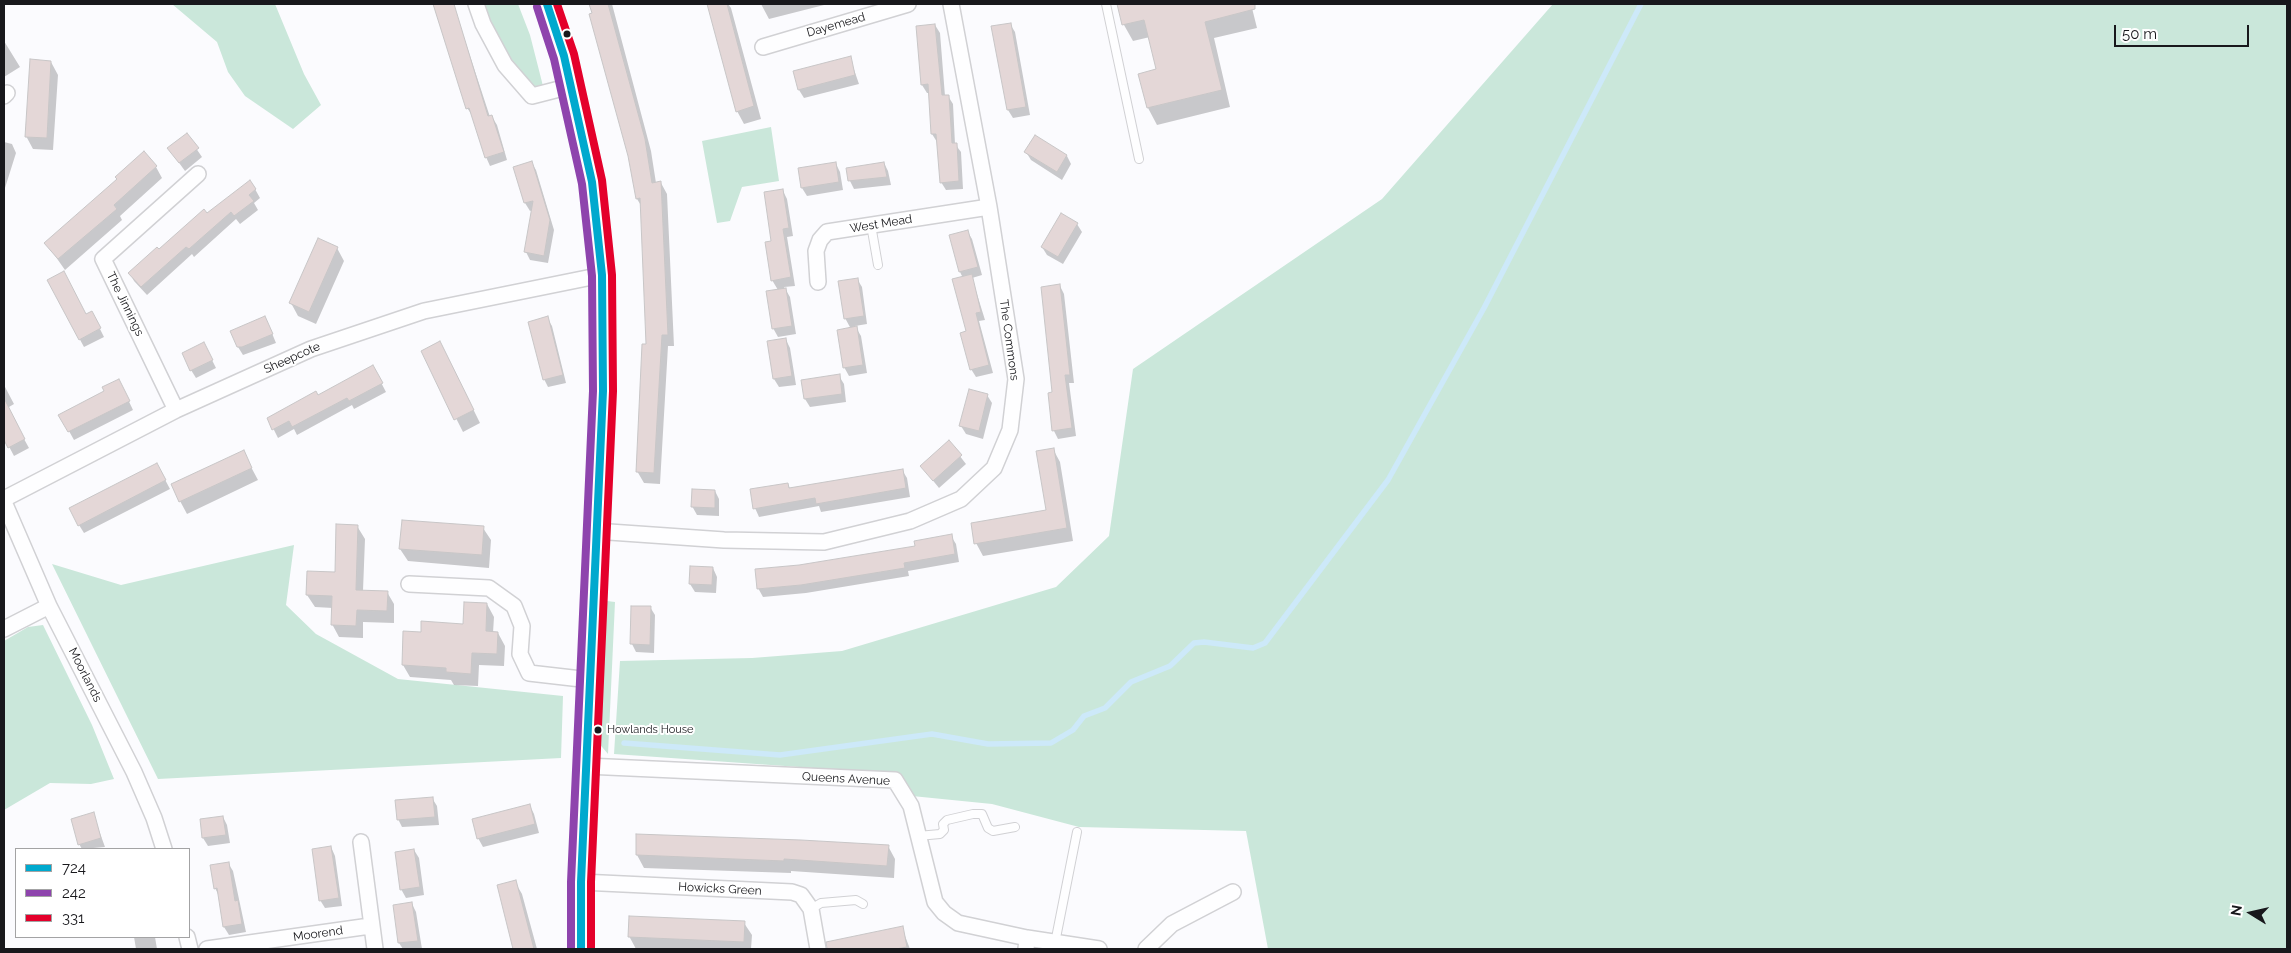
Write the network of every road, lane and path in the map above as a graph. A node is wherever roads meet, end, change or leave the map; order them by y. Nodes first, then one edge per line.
1 (476, 4) edge
2 (547, 4) edge
3 (908, 4) edge
4 (951, 4) edge
5 (1106, 4) edge
6 (763, 47) dead end
7 (571, 86) junction
8 (1139, 159) dead end
9 (198, 174) dead end
10 (989, 207) junction
11 (871, 225) junction
12 (878, 266) dead end
13 (602, 275) junction
14 (818, 282) dead end
15 (176, 410) junction
16 (4, 501) edge
17 (595, 531) junction
18 (409, 584) dead end
19 (49, 606) junction
20 (4, 629) edge
21 (590, 680) junction
22 (586, 766) junction
23 (1015, 827) dead end
24 (1077, 832) dead end
25 (918, 836) junction
26 (361, 842) dead end
27 (164, 848) edge
28 (581, 882) junction
29 (1233, 892) dead end
30 (863, 904) dead end
31 (811, 909) junction
32 (370, 926) junction
33 (1055, 943) junction
34 (1026, 944) edge
35 (207, 949) edge
36 (375, 949) edge
37 (581, 949) edge
38 (818, 949) edge
39 (1098, 949) edge
40 (1146, 949) edge

1 - 7 street
2 - 7 street
3 - 6 street, Dayemead
4 - 10 street, The Commons
5 - 8 lane
7 - 13 street
9 - 15 street, The Jinnings
10 - 11 street, West Mead
10 - 17 street, The Commons
11 - 12 lane
11 - 14 street, West Mead
13 - 15 street, Sheepcote
13 - 17 street
15 - 16 street, Sheepcote
16 - 19 street, Moorlands
17 - 21 street
18 - 21 street
19 - 20 street
19 - 27 street, Moorlands
21 - 22 street
22 - 25 street, Queens Avenue
22 - 28 street
23 - 25 lane
24 - 33 lane
25 - 34 street, Queens Avenue
26 - 32 street
28 - 31 street, Howicks Green
28 - 37 street
29 - 40 street
30 - 31 lane
31 - 38 street
32 - 35 street, Moorend
32 - 36 street
33 - 34 street, Queens Avenue
33 - 39 street, Queens Avenue

